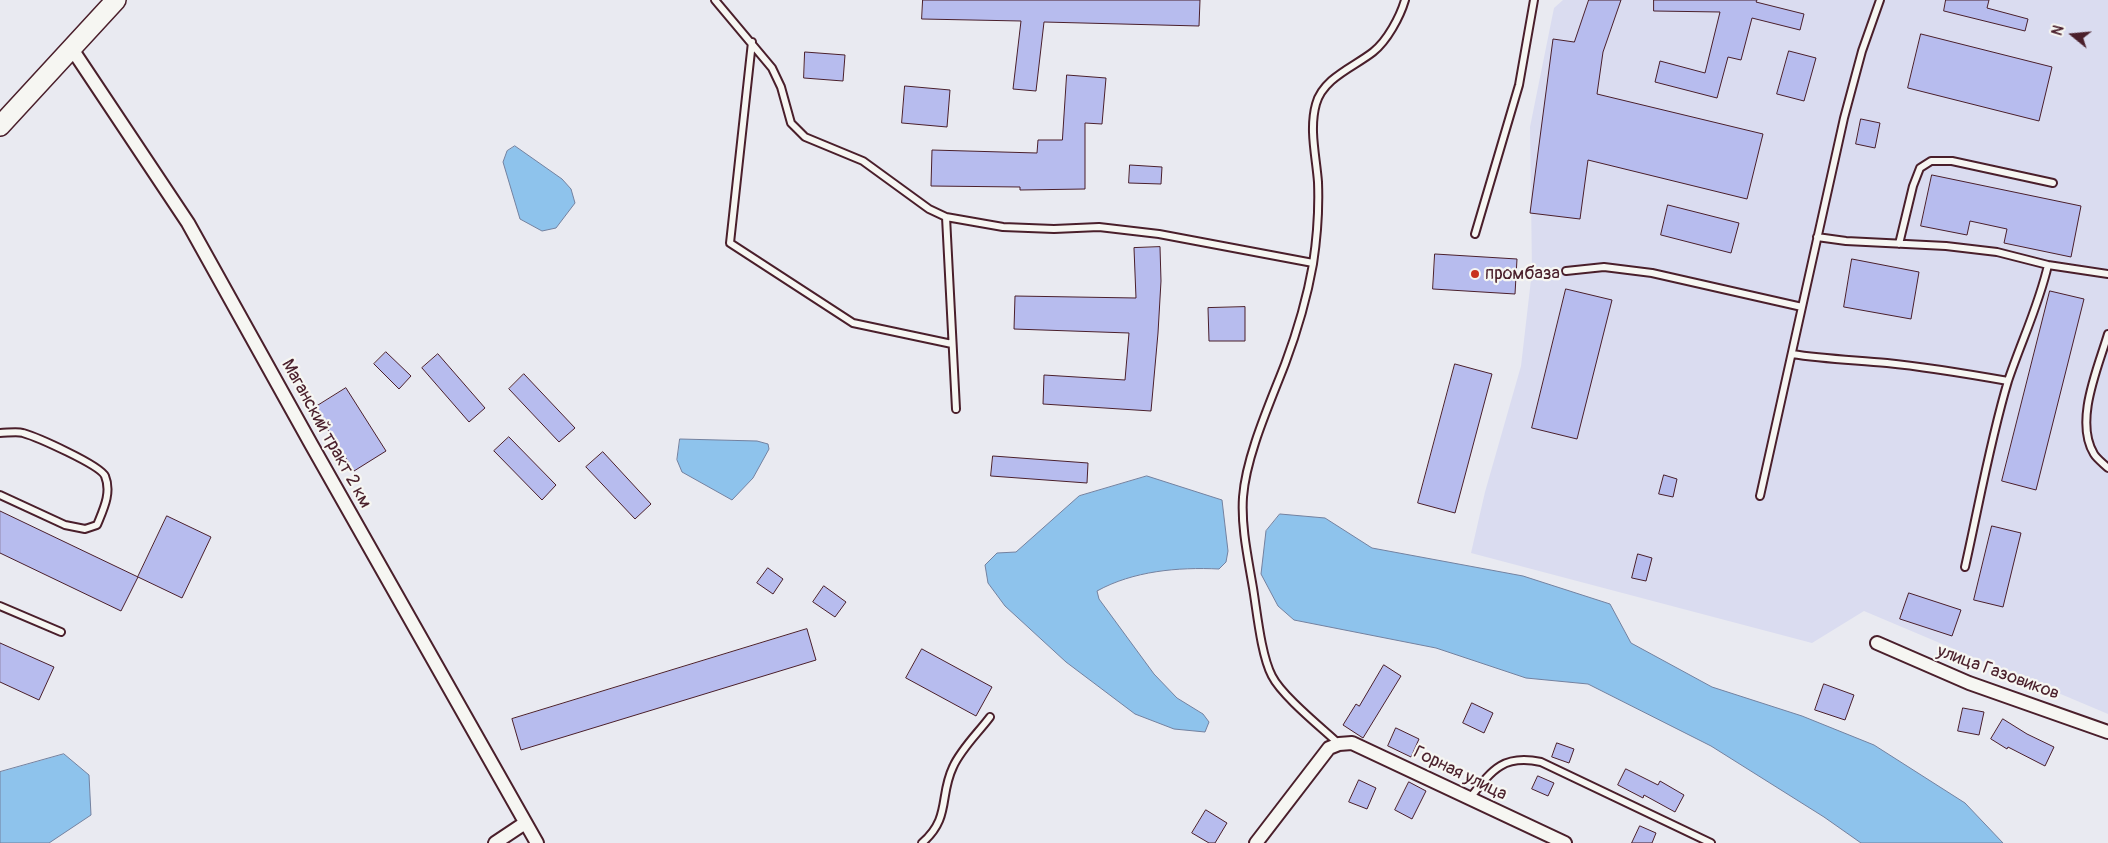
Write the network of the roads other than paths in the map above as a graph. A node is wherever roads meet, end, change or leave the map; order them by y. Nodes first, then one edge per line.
1 (116, 0) edge
2 (715, 0) edge
3 (1405, 0) edge
4 (1534, 0) edge
5 (1880, 0) edge
6 (752, 42) junction
7 (72, 49) junction
8 (0, 126) edge
9 (2053, 183) dead end
10 (946, 217) junction
11 (1475, 234) dead end
12 (1817, 237) junction
13 (1899, 244) junction
14 (1313, 263) junction
15 (2048, 265) junction
16 (1566, 270) dead end
17 (2108, 274) edge
18 (1802, 307) junction
19 (2108, 334) edge
20 (952, 344) junction
21 (1792, 354) junction
22 (2008, 381) junction
23 (956, 409) dead end
24 (0, 434) edge
25 (2108, 468) edge
26 (0, 495) edge
27 (1760, 496) dead end
28 (1965, 567) dead end
29 (0, 606) edge
30 (61, 632) dead end
31 (1877, 642) dead end
32 (990, 718) dead end
33 (2108, 732) edge
34 (1339, 744) junction
35 (1470, 798) junction
36 (525, 823) junction
37 (495, 843) edge
38 (537, 843) edge
39 (922, 843) edge
40 (1256, 843) edge
41 (1565, 843) edge
42 (1711, 843) edge

1 - 7 main road
2 - 6 lane
3 - 14 lane
4 - 11 lane
5 - 12 lane
6 - 10 lane
6 - 20 lane
7 - 8 main road
7 - 36 street, Маганский тракт 2 км
9 - 13 lane
10 - 14 lane
10 - 20 lane
12 - 13 lane
12 - 18 lane
13 - 15 lane
14 - 34 lane
15 - 17 lane
15 - 22 lane
16 - 18 lane
18 - 21 lane
19 - 25 lane
20 - 23 lane
21 - 22 lane
21 - 27 lane
22 - 28 lane
24 - 26 lane
29 - 30 lane
31 - 33 street, улица Газовиков
32 - 39 lane
34 - 35 street, Горная улица
34 - 40 street
35 - 41 street, Горная улица
35 - 42 lane
36 - 37 street
36 - 38 street, Маганский тракт 2 км

